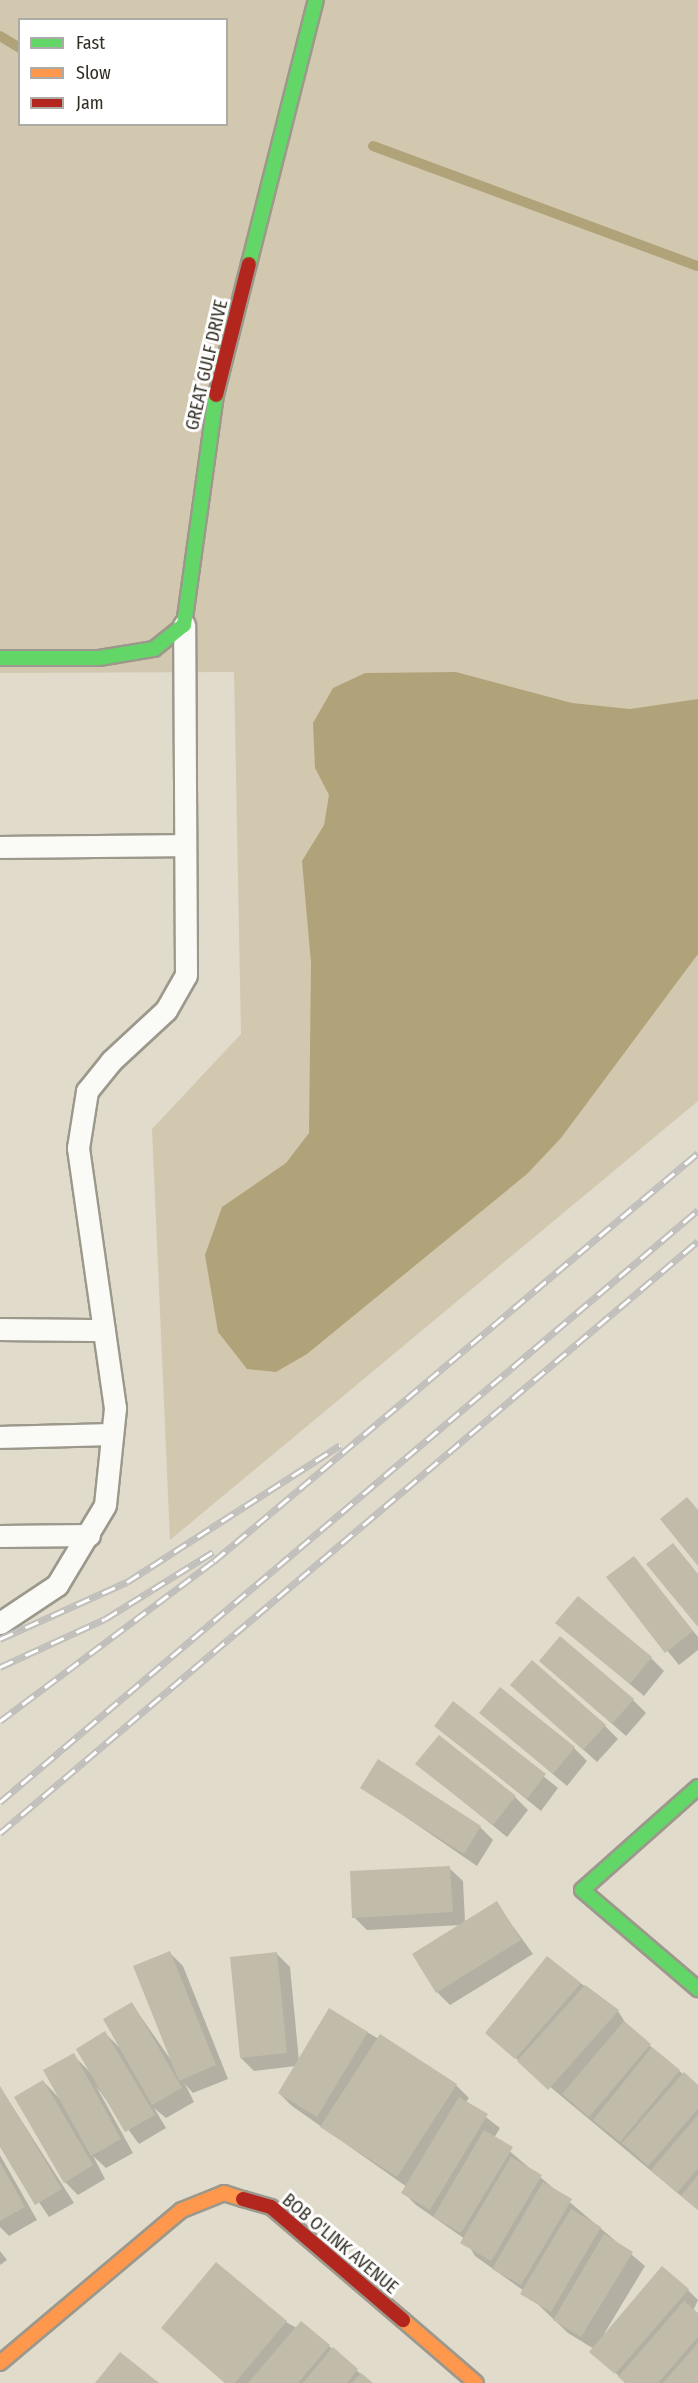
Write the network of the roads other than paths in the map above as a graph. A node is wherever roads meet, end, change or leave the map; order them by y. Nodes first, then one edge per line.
1 (316, 0) edge
2 (184, 625) junction
3 (0, 658) edge
4 (185, 845) junction
5 (0, 847) edge
6 (0, 1329) edge
7 (104, 1330) junction
8 (111, 1434) junction
9 (0, 1437) edge
10 (89, 1535) junction
11 (0, 1536) edge
12 (0, 1623) edge
13 (698, 1787) edge
14 (698, 1989) edge
15 (0, 2363) edge
16 (476, 2383) edge

1 - 2 street, GREAT GULF DRIVE
2 - 3 street
2 - 4 lane
4 - 5 lane
4 - 7 lane
6 - 7 lane
7 - 8 lane
8 - 9 lane
8 - 10 lane
10 - 11 lane
10 - 12 lane
13 - 14 street
15 - 16 street, BOB O'LINK AVENUE

